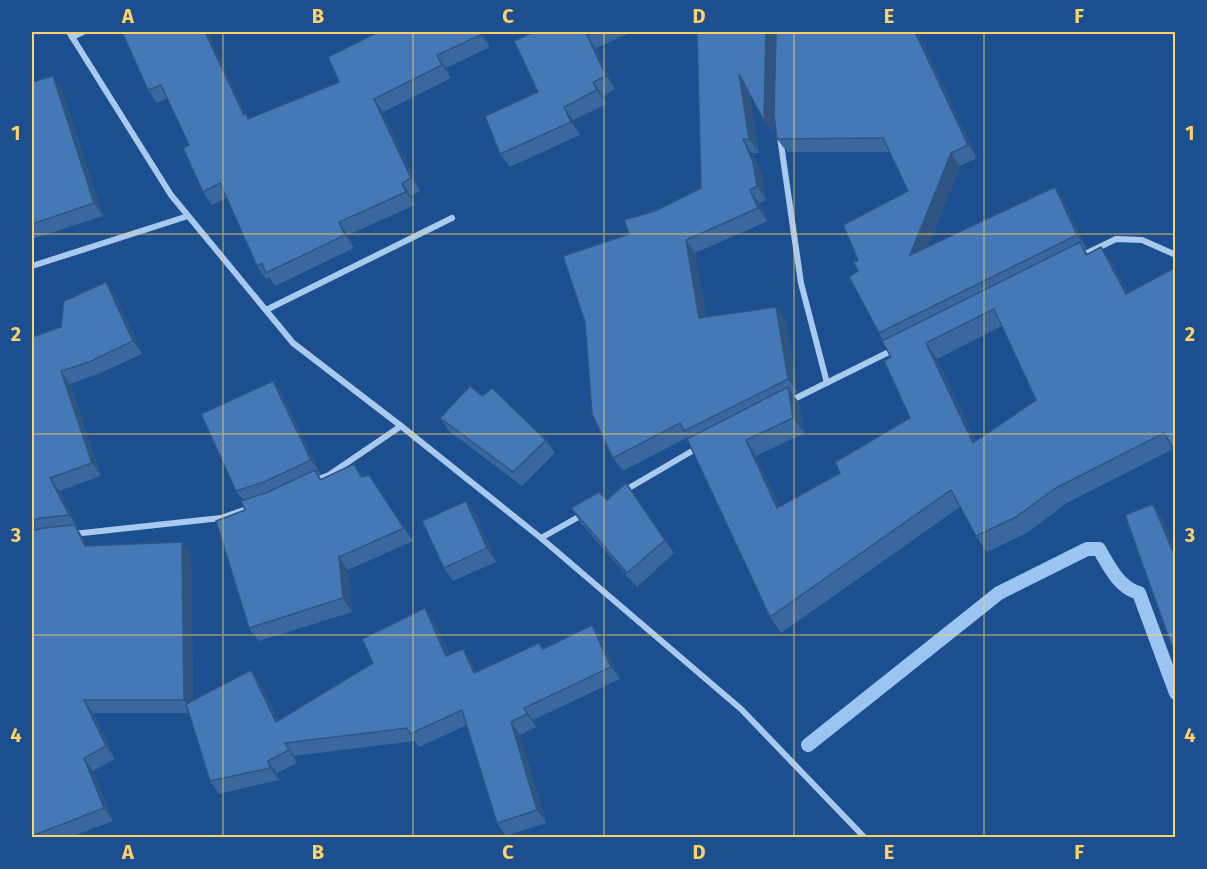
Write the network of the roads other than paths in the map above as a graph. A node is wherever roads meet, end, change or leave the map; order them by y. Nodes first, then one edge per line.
1 (83, 32) edge
2 (70, 34) edge
3 (778, 129) edge
4 (188, 216) junction
5 (452, 218) dead end
6 (1176, 255) edge
7 (1073, 260) edge
8 (32, 266) edge
9 (266, 310) junction
10 (902, 345) edge
11 (827, 383) junction
12 (776, 408) edge
13 (401, 426) junction
14 (705, 444) edge
15 (307, 484) edge
16 (613, 497) edge
17 (254, 507) edge
18 (592, 509) edge
19 (62, 535) edge
20 (541, 538) junction
21 (865, 837) edge

1 - 2 street
2 - 4 street
3 - 11 street
4 - 8 street
4 - 9 street
5 - 9 street
6 - 7 street
9 - 13 street
10 - 11 street
11 - 12 street
13 - 15 street
13 - 20 street
14 - 16 street
17 - 19 street
18 - 20 street
20 - 21 street

